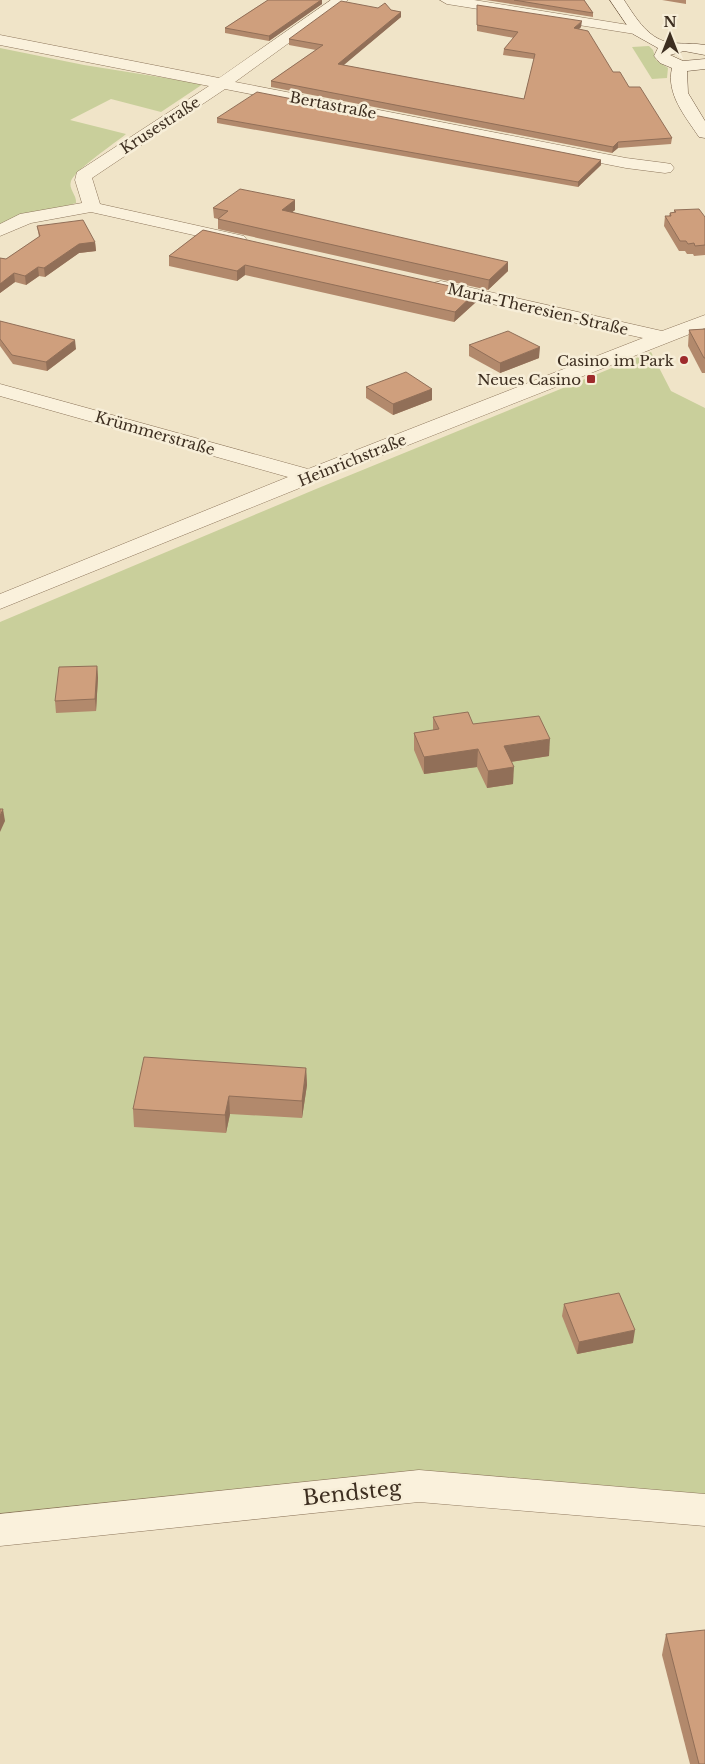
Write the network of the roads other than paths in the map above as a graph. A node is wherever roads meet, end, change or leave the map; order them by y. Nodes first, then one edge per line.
1 (341, 0) edge
2 (447, 0) edge
3 (617, 0) edge
4 (635, 30) junction
5 (705, 35) edge
6 (0, 40) edge
7 (673, 48) junction
8 (698, 49) edge
9 (680, 65) junction
10 (701, 65) edge
11 (221, 83) junction
12 (679, 88) junction
13 (705, 134) edge
14 (665, 168) dead end
15 (91, 207) junction
16 (0, 231) edge
17 (255, 244) edge
18 (420, 282) edge
19 (705, 321) edge
20 (663, 337) junction
21 (0, 390) edge
22 (309, 476) junction
23 (0, 602) edge
24 (705, 1510) edge
25 (0, 1530) edge

1 - 11 street, Krusestraße
2 - 4 street
3 - 4 street
4 - 7 street
5 - 8 street
6 - 11 street, Bertastraße
7 - 8 street
7 - 9 street
9 - 10 street
9 - 12 street
10 - 12 street
11 - 14 street, Bertastraße
11 - 15 street, Krusestraße
12 - 13 street
15 - 16 street
15 - 17 street
18 - 20 street, Maria-Theresien-Straße
19 - 20 street, Heinrichstraße
20 - 22 street, Heinrichstraße
21 - 22 street, Krümmerstraße
22 - 23 street, Heinrichstraße
24 - 25 street, Bendsteg

